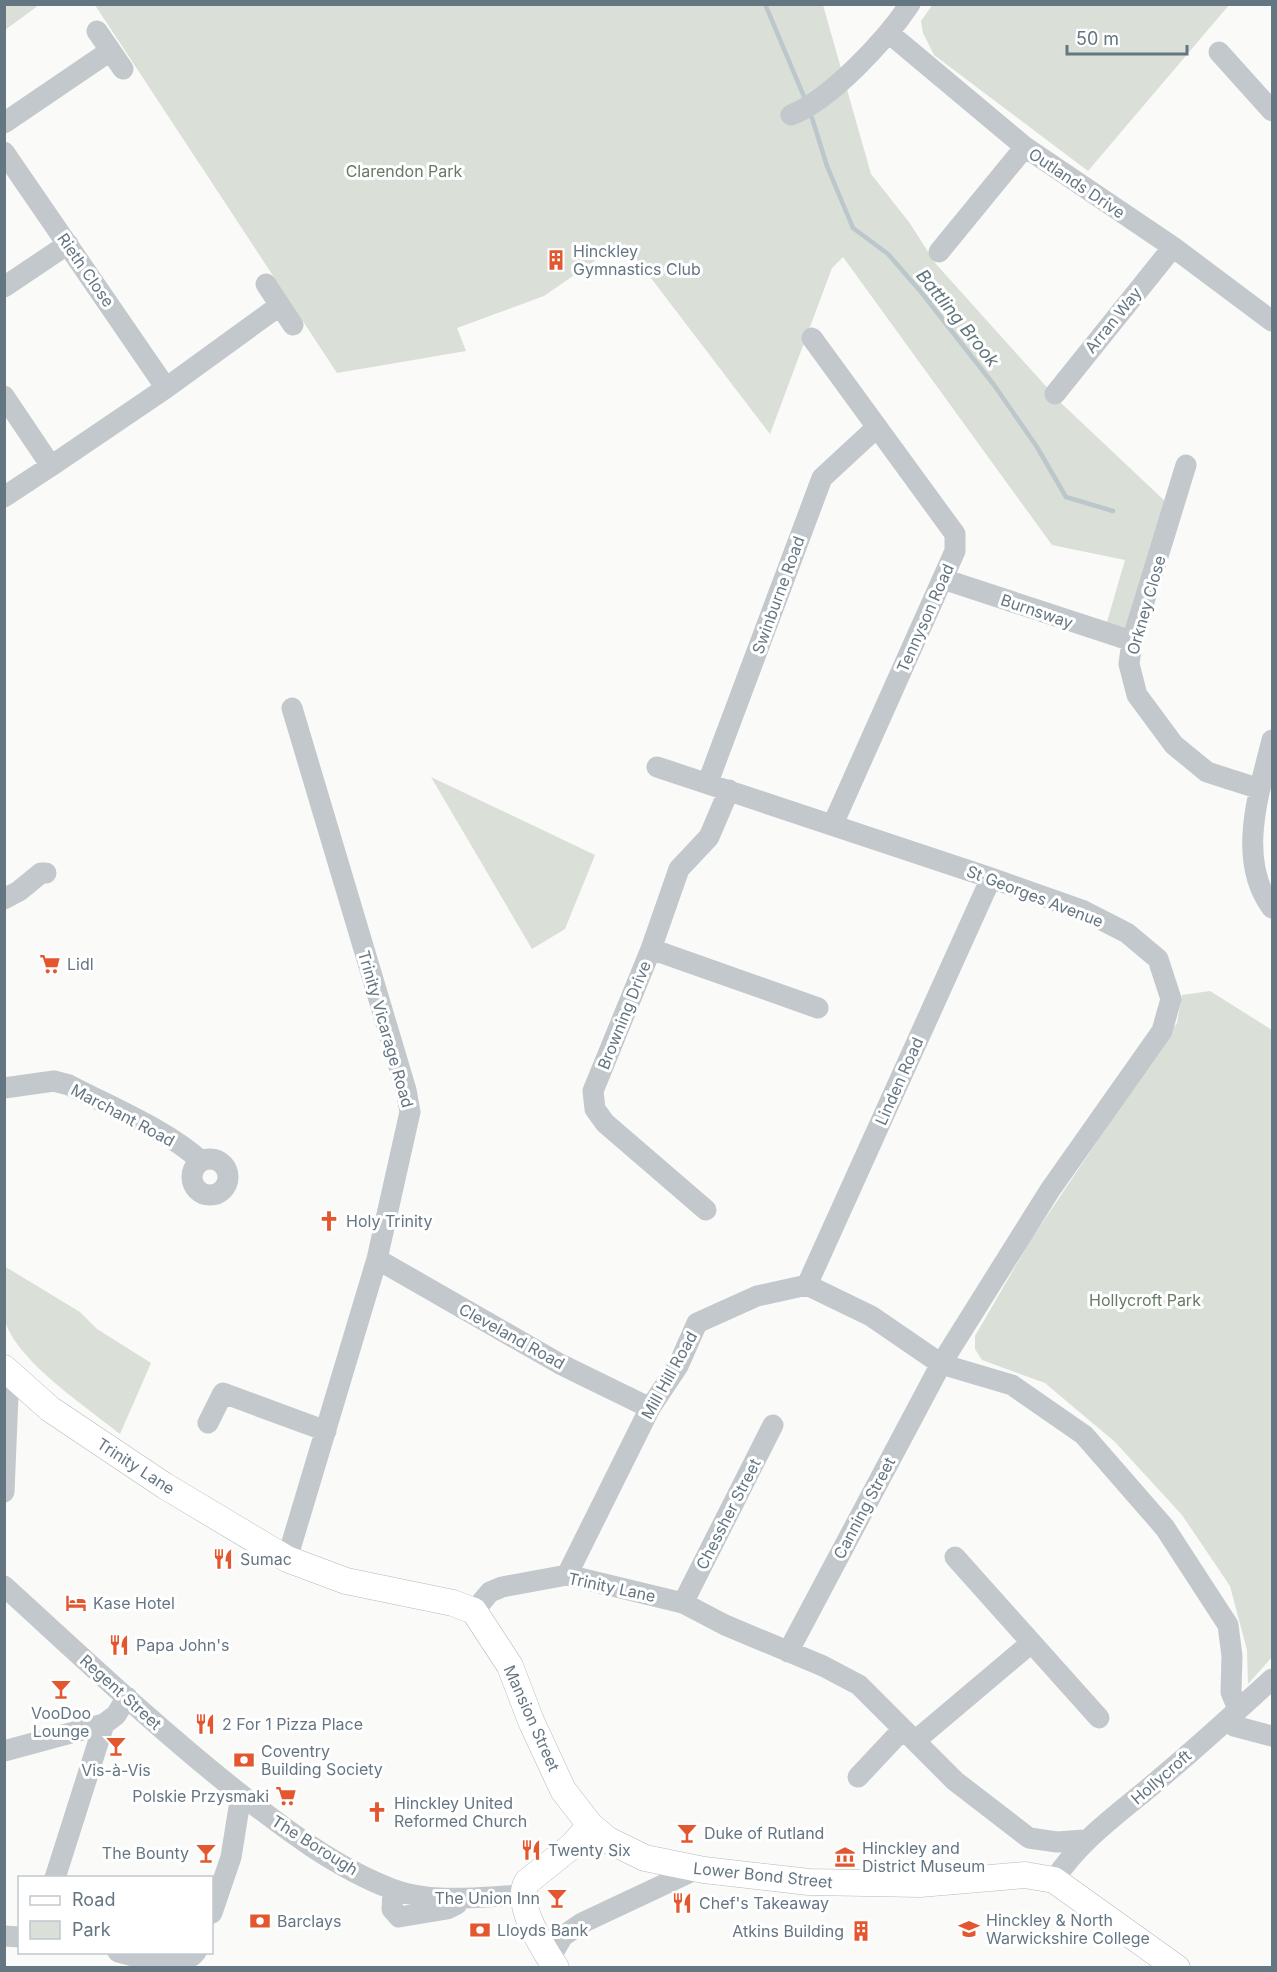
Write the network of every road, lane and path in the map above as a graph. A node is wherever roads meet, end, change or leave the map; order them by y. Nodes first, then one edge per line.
1 (910, 4) edge
2 (97, 31) dead end
3 (890, 34) junction
4 (110, 51) junction
5 (1219, 52) dead end
6 (123, 69) dead end
7 (1272, 111) edge
8 (791, 115) dead end
9 (4, 123) edge
10 (1024, 147) junction
11 (4, 152) edge
12 (68, 244) junction
13 (1173, 247) junction
14 (939, 252) dead end
15 (266, 284) dead end
16 (4, 287) edge
17 (279, 306) junction
18 (1272, 321) edge
19 (293, 325) dead end
20 (812, 338) dead end
21 (166, 388) junction
22 (1055, 394) dead end
23 (4, 396) edge
24 (876, 428) junction
25 (51, 465) junction
26 (1186, 465) dead end
27 (4, 497) edge
28 (943, 579) junction
29 (1132, 641) junction
30 (292, 708) dead end
31 (1272, 740) edge
32 (657, 767) dead end
33 (708, 782) junction
34 (1260, 789) junction
35 (729, 790) junction
36 (833, 824) junction
37 (43, 871) dead end
38 (991, 878) junction
39 (4, 899) edge
40 (1272, 908) edge
41 (651, 949) junction
42 (818, 1008) dead end
43 (4, 1088) edge
44 (201, 1161) dead end
45 (706, 1210) dead end
46 (377, 1259) junction
47 (807, 1285) junction
48 (941, 1364) junction
49 (5, 1368) edge
50 (6, 1395) edge
51 (650, 1408) junction
52 (50, 1409) junction
53 (208, 1423) dead end
54 (773, 1425) dead end
55 (326, 1431) junction
56 (4, 1492) edge
57 (955, 1557) dead end
58 (287, 1559) junction
59 (567, 1575) junction
60 (4, 1586) edge
61 (683, 1603) junction
62 (474, 1611) junction
63 (1031, 1643) junction
64 (788, 1652) junction
65 (1272, 1679) edge
66 (127, 1697) junction
67 (1233, 1715) junction
68 (1099, 1718) dead end
69 (104, 1724) junction
70 (909, 1735) junction
71 (1272, 1736) edge
72 (4, 1751) edge
73 (858, 1778) dead end
74 (241, 1795) junction
75 (590, 1826) junction
76 (1085, 1840) junction
77 (697, 1869) junction
78 (56, 1876) edge
79 (1054, 1880) junction
80 (522, 1895) junction
81 (213, 1910) edge
82 (122, 1954) edge
83 (195, 1955) edge
84 (553, 1963) edge
85 (160, 1965) edge
86 (1177, 1968) edge

1 - 3 street
2 - 4 street
3 - 8 street
3 - 10 street, Outlands Drive
4 - 6 street
4 - 9 street
5 - 7 street
10 - 13 street, Outlands Drive
10 - 14 street
11 - 12 street, Rieth Close
12 - 16 street
12 - 21 street, Rieth Close
13 - 18 street, Outlands Drive
13 - 22 street, Arran Way
15 - 17 street
17 - 19 street
17 - 21 street
20 - 24 street, Tennyson Road
21 - 25 street
23 - 25 street
24 - 28 street, Tennyson Road
24 - 33 street, Swinburne Road
25 - 27 street
26 - 29 street, Orkney Close
28 - 29 street, Burnsway
28 - 36 street, Tennyson Road
29 - 34 street, Orkney Close
30 - 46 street, Trinity Vicarage Road
31 - 34 street
32 - 33 street, St Georges Avenue
33 - 35 street, St Georges Avenue
34 - 40 street
35 - 36 street, St Georges Avenue
35 - 41 street, Browning Drive
36 - 38 street, St Georges Avenue
37 - 39 street
38 - 47 street, Linden Road
38 - 48 street, St Georges Avenue
41 - 42 street
41 - 45 street, Browning Drive
43 - 44 street, Marchant Road
46 - 51 street, Cleveland Road
46 - 55 street, Trinity Vicarage Road
47 - 48 street
47 - 51 street, Mill Hill Road
48 - 64 street, Canning Street
48 - 67 street
49 - 50 street
49 - 52 main road, Trinity Lane
50 - 52 main road, Trinity Lane
50 - 56 street
51 - 59 street, Mill Hill Road
52 - 58 main road, Trinity Lane
53 - 55 street
54 - 61 street, Chessher Street
55 - 58 street, Trinity Vicarage Road
57 - 63 street
58 - 62 main road, Trinity Lane
59 - 61 street, Trinity Lane
59 - 62 street, Trinity Lane
60 - 66 street, Regent Street
61 - 64 street, Trinity Lane
62 - 75 main road, Mansion Street
63 - 68 street
63 - 70 street
64 - 70 street, Trinity Lane
65 - 67 street, Hollycroft
66 - 69 street
66 - 74 street, Regent Street
67 - 71 street
67 - 76 street, Hollycroft
69 - 72 street
69 - 78 street
70 - 73 street
70 - 76 street, Trinity Lane
74 - 80 street, The Borough
74 - 81 street
75 - 77 main road, Lower Bond Street
75 - 80 main road
76 - 79 street, Hollycroft
77 - 79 main road, Lower Bond Street
77 - 84 street
79 - 86 main road
80 - 84 main road
82 - 85 street
83 - 85 street

